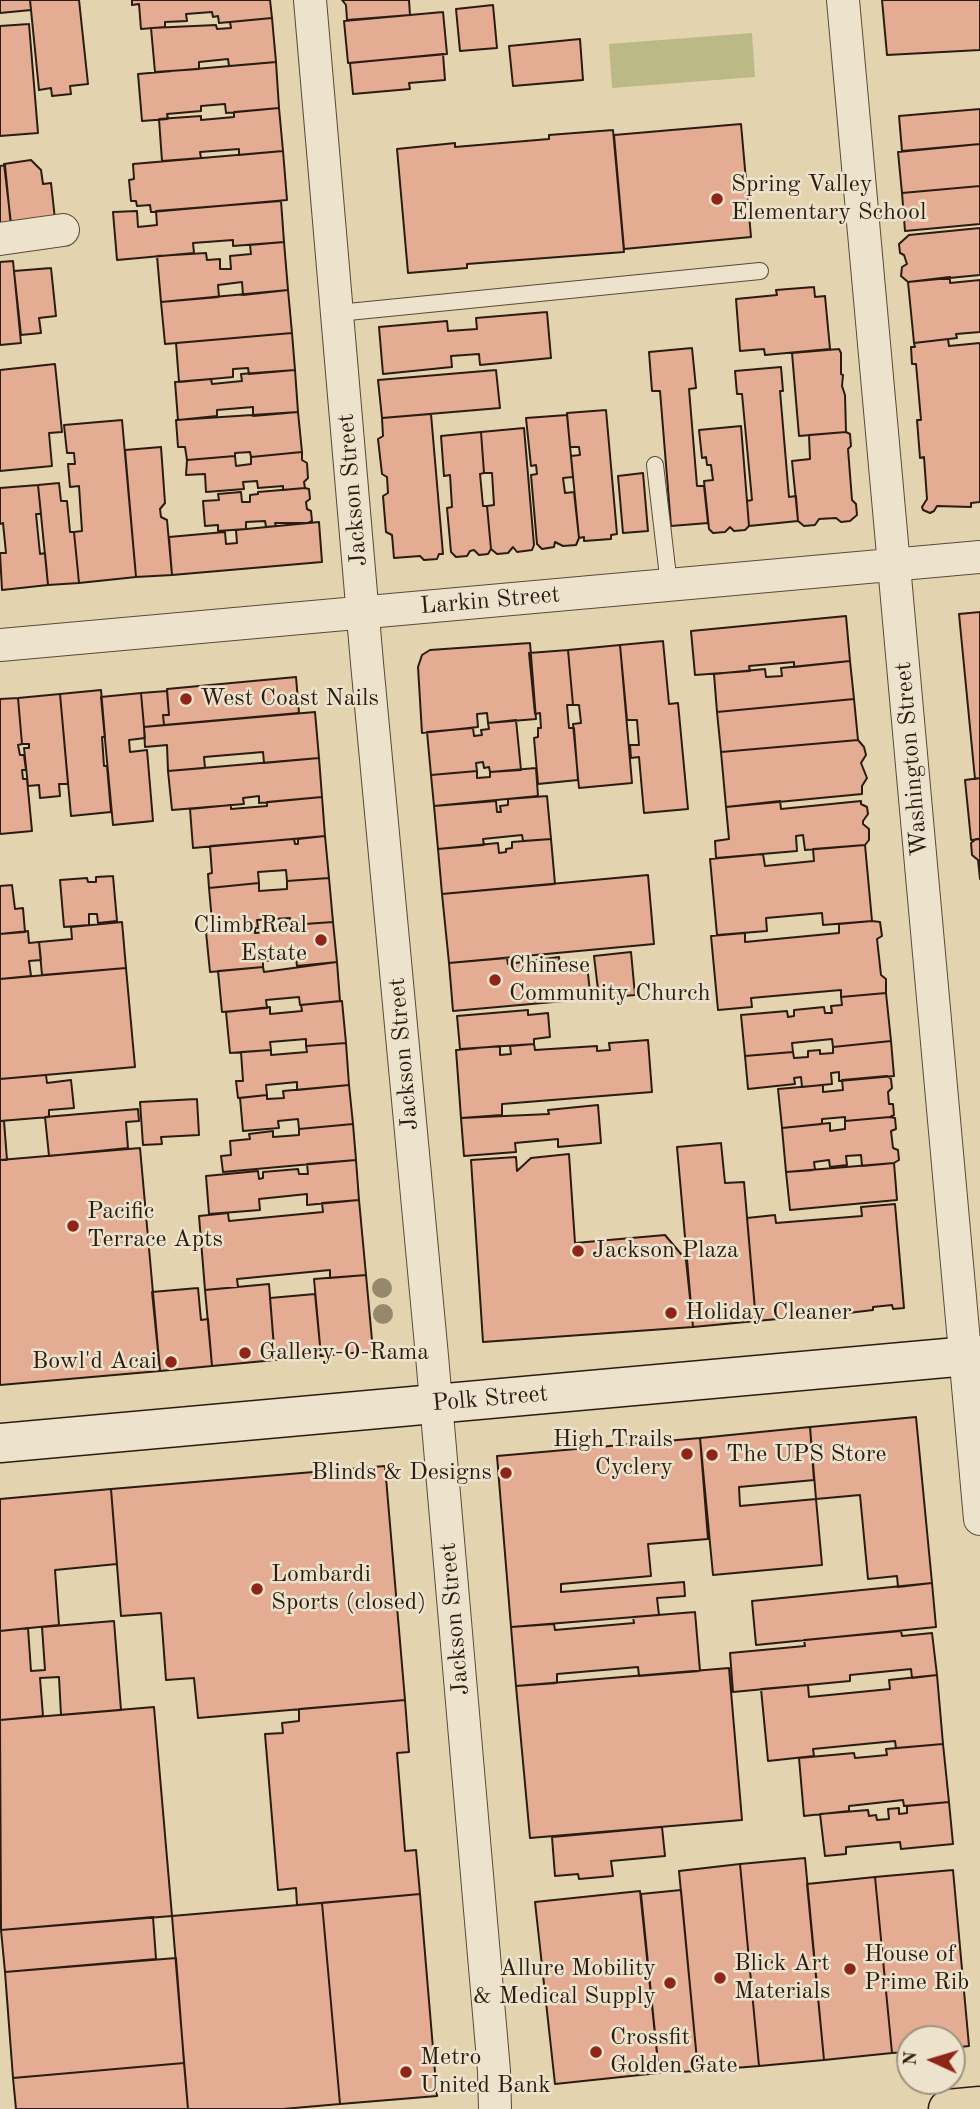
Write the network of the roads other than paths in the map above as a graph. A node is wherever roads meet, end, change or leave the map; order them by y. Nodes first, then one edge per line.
1 (310, 0) edge
2 (843, 0) edge
3 (64, 230) dead end
4 (0, 239) edge
5 (760, 271) dead end
6 (338, 313) junction
7 (655, 465) dead end
8 (980, 557) edge
9 (894, 565) junction
10 (668, 585) junction
11 (363, 612) junction
12 (0, 645) edge
13 (973, 1355) edge
14 (435, 1404) junction
15 (0, 1443) edge
16 (980, 1519) edge
17 (980, 2106) edge
18 (495, 2109) edge
19 (948, 2109) edge

1 - 6 street, Jackson Street
2 - 9 street, Washington Street
3 - 4 street
5 - 6 lane
6 - 11 street, Jackson Street
7 - 10 lane
8 - 9 street, Larkin Street
9 - 10 street, Larkin Street
9 - 13 street, Washington Street
10 - 11 street, Larkin Street
11 - 12 street, Larkin Street
11 - 14 street, Jackson Street
13 - 14 street, Polk Street
13 - 16 street, Washington Street
14 - 15 street, Polk Street
14 - 18 street, Jackson Street
17 - 19 highway

